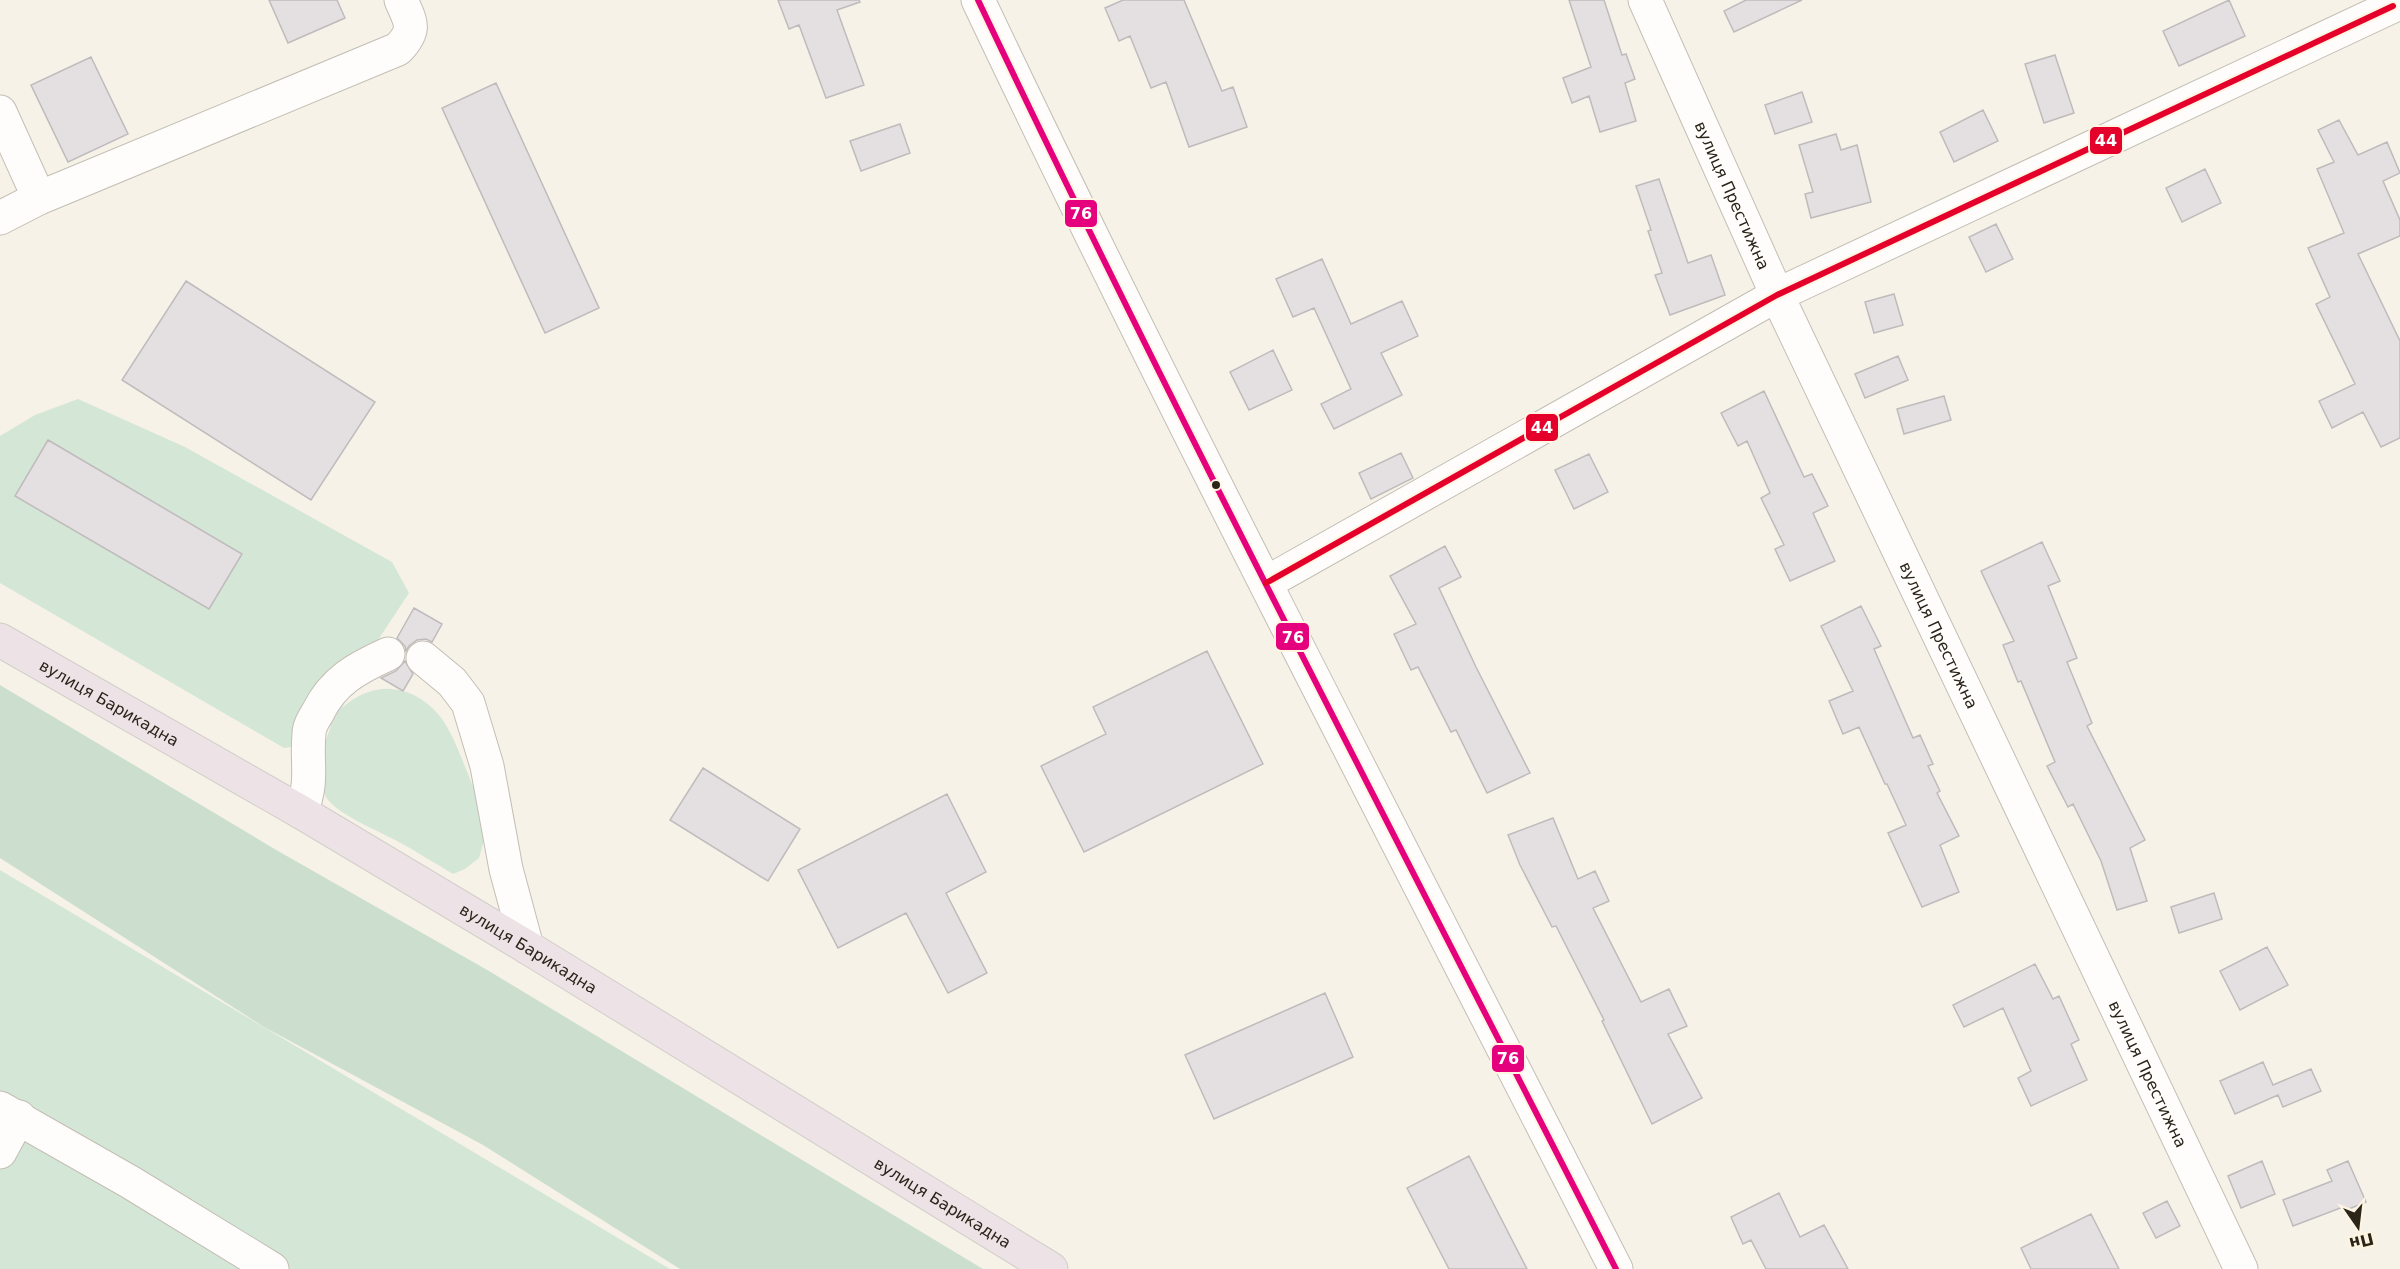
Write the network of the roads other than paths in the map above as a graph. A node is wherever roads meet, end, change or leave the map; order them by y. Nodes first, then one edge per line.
1 (978, 0) edge
2 (1645, 0) edge
3 (2394, 9) edge
4 (406, 11) edge
5 (0, 112) edge
6 (39, 198) junction
7 (0, 218) edge
8 (1777, 294) junction
9 (1266, 583) junction
10 (0, 640) edge
11 (388, 654) dead end
12 (423, 658) dead end
13 (301, 812) junction
14 (527, 947) junction
15 (10, 1113) edge
16 (0, 1152) edge
17 (272, 1269) edge
18 (1051, 1269) edge
19 (1616, 1269) edge
20 (2241, 1269) edge

1 - 9 street
2 - 8 street, вулиця Престижна
3 - 8 street
4 - 6 street
5 - 6 street
6 - 7 street
8 - 9 street
8 - 20 street, вулиця Престижна
9 - 19 street
10 - 13 main road, вулиця Барикадна
11 - 13 street
12 - 14 street
13 - 14 main road, вулиця Барикадна
14 - 18 main road, вулиця Барикадна
15 - 16 street
15 - 17 street

